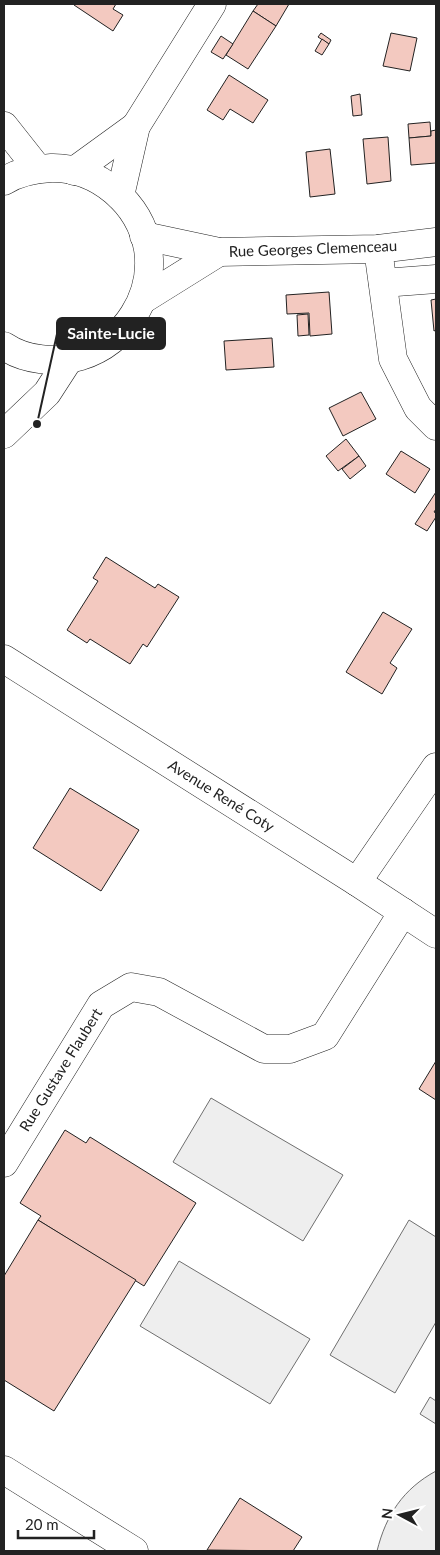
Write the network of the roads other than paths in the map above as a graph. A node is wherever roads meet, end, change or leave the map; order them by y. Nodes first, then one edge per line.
1 (212, 4) edge
2 (4, 126) edge
3 (136, 126) junction
4 (38, 169) junction
5 (74, 171) junction
6 (4, 181) edge
7 (120, 196) junction
8 (144, 236) junction
9 (436, 242) edge
10 (378, 249) junction
11 (219, 252) junction
12 (436, 279) edge
13 (383, 283) junction
14 (142, 300) junction
15 (4, 346) edge
16 (68, 359) junction
17 (436, 426) edge
18 (4, 434) edge
19 (4, 659) edge
20 (436, 768) edge
21 (356, 882) junction
22 (403, 912) junction
23 (436, 934) edge
24 (4, 1163) edge
25 (4, 1470) edge
26 (134, 1551) edge

1 - 3 street
2 - 4 street
3 - 5 street
3 - 7 street
4 - 5 street
4 - 6 street
5 - 7 street
7 - 8 street
8 - 11 street, Rue Georges Clemenceau
8 - 14 street
9 - 10 street, Rue Georges Clemenceau
10 - 11 street, Rue Georges Clemenceau
10 - 13 street
11 - 14 street, Rue Georges Clemenceau
12 - 13 street
13 - 17 street
14 - 16 street
15 - 16 street
16 - 18 street
19 - 21 street, Avenue René Coty
20 - 21 street
21 - 22 street, Avenue René Coty
22 - 23 street, Avenue René Coty
22 - 24 street, Rue Gustave Flaubert
25 - 26 street

